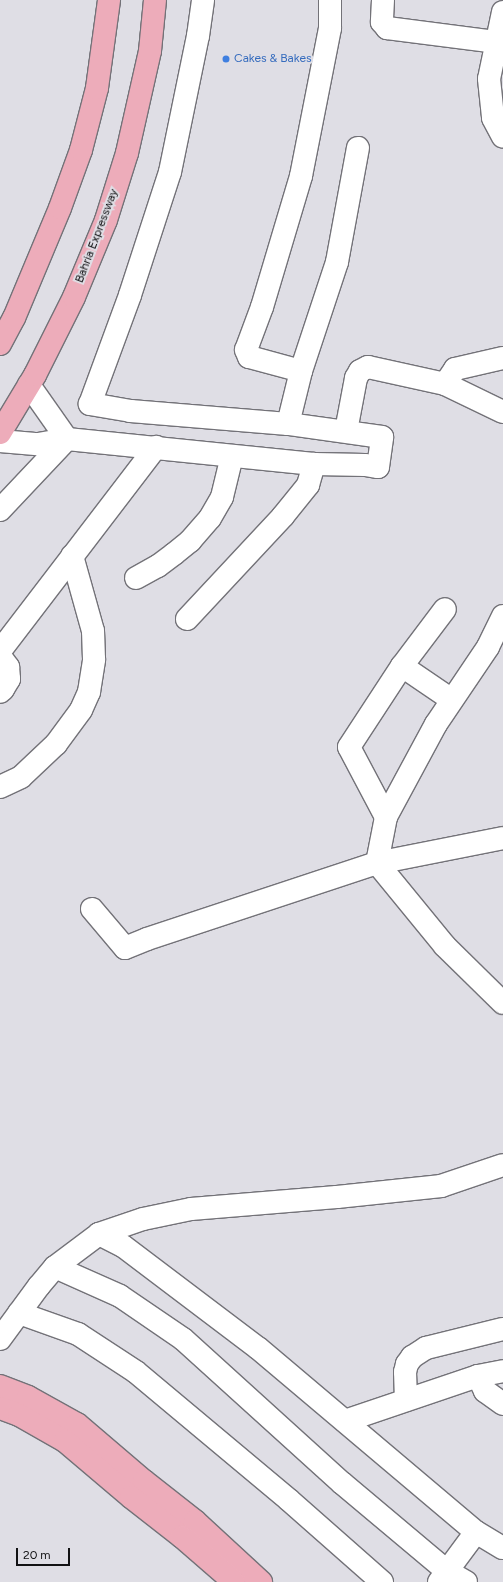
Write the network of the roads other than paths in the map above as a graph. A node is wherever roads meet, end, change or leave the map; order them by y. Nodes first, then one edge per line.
1 (109, 0) edge
2 (155, 0) edge
3 (203, 0) edge
4 (330, 0) edge
5 (383, 0) edge
6 (503, 12) edge
7 (497, 42) junction
8 (503, 137) edge
9 (358, 148) dead end
10 (0, 344) edge
11 (503, 358) edge
12 (301, 371) junction
13 (445, 384) junction
14 (29, 385) junction
15 (131, 411) junction
16 (503, 412) edge
17 (288, 424) junction
18 (346, 431) junction
19 (0, 433) edge
20 (67, 439) junction
21 (0, 441) edge
22 (126, 444) junction
23 (156, 447) junction
24 (232, 456) junction
25 (314, 464) junction
26 (0, 510) edge
27 (72, 556) junction
28 (136, 578) dead end
29 (445, 609) dead end
30 (503, 616) edge
31 (188, 619) dead end
32 (0, 651) edge
33 (0, 656) edge
34 (402, 666) junction
35 (0, 692) edge
36 (452, 700) junction
37 (0, 787) edge
38 (386, 817) junction
39 (500, 843) edge
40 (377, 863) junction
41 (92, 909) dead end
42 (503, 1003) edge
43 (503, 1165) edge
44 (99, 1234) junction
45 (55, 1267) junction
46 (19, 1313) junction
47 (503, 1329) edge
48 (0, 1340) edge
49 (503, 1371) edge
50 (478, 1376) junction
51 (0, 1386) edge
52 (406, 1400) junction
53 (503, 1404) edge
54 (0, 1408) edge
55 (345, 1421) junction
56 (476, 1532) junction
57 (503, 1548) edge
58 (443, 1576) edge
59 (234, 1582) edge
60 (261, 1582) edge
61 (382, 1582) edge
62 (466, 1582) edge

1 - 10 main road
2 - 14 main road, Bahria Expressway
3 - 15 street
4 - 12 street
5 - 7 street
6 - 7 street
7 - 8 street
9 - 12 street
11 - 13 street
12 - 17 street
13 - 16 street
13 - 18 street
14 - 19 main road, Bahria Expressway
14 - 20 street
15 - 17 street
15 - 22 street
17 - 18 street
18 - 25 street
20 - 21 street
20 - 22 street
20 - 26 street
22 - 23 street
23 - 24 street
23 - 27 street
24 - 25 street
24 - 28 street
25 - 31 street
27 - 32 street
27 - 37 street
29 - 34 street
30 - 36 street
33 - 35 street
34 - 36 street
34 - 38 street
36 - 38 street
38 - 40 street
39 - 40 street
40 - 41 street
40 - 42 street
43 - 44 street
44 - 45 street
44 - 55 street
45 - 46 street
45 - 58 street
46 - 48 street
46 - 61 street
47 - 52 street
49 - 50 street
50 - 52 street
50 - 53 street
51 - 60 main road
52 - 55 street
54 - 59 main road
55 - 56 street
56 - 57 street
56 - 58 street
58 - 62 street

